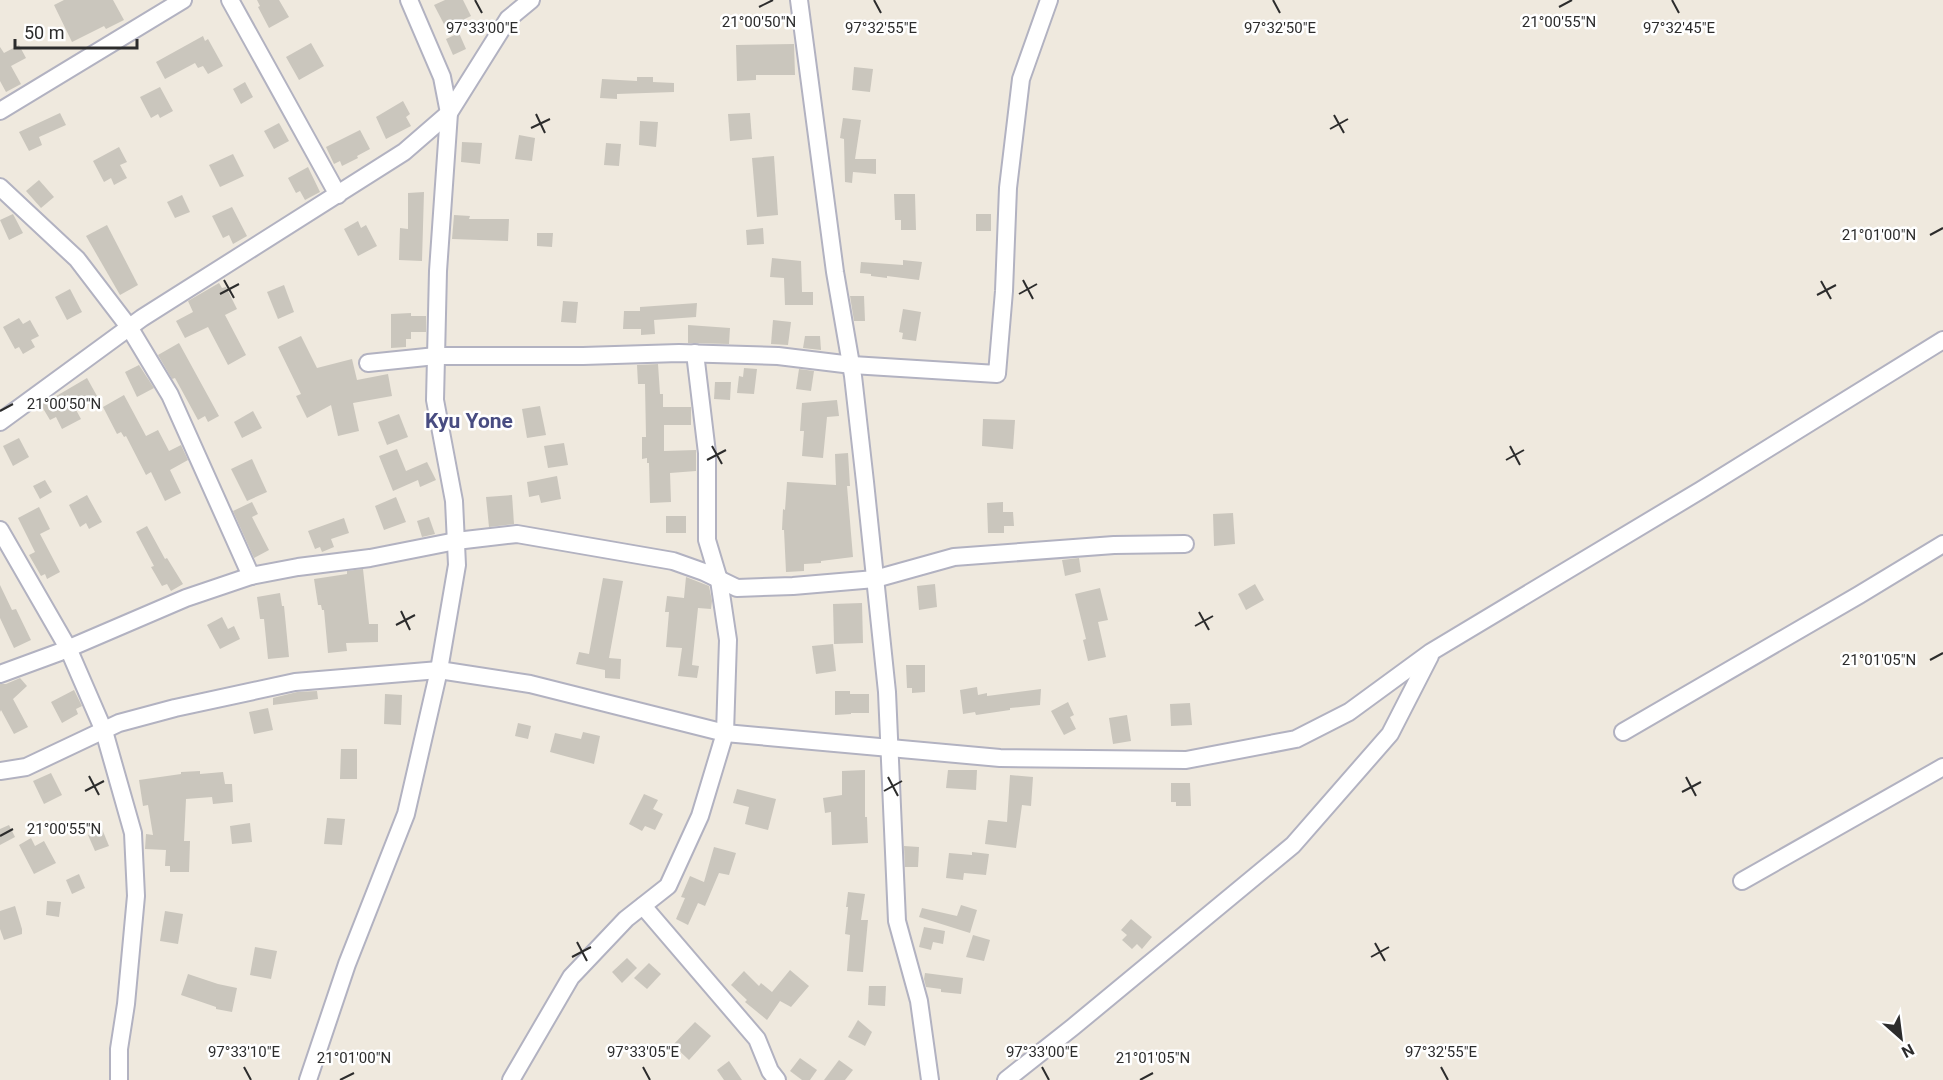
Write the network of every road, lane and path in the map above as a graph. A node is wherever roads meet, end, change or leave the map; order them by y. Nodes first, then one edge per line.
1 (183, 0) edge
2 (230, 0) edge
3 (409, 0) edge
4 (531, 0) edge
5 (799, 0) edge
6 (1049, 0) edge
7 (0, 111) edge
8 (449, 113) junction
9 (0, 188) edge
10 (338, 195) junction
11 (129, 327) junction
12 (1943, 340) edge
13 (695, 353) junction
14 (436, 356) junction
15 (368, 363) dead end
16 (852, 365) junction
17 (0, 422) edge
18 (0, 530) edge
19 (456, 541) junction
20 (1185, 544) dead end
21 (1943, 544) edge
22 (251, 576) junction
23 (875, 579) junction
24 (719, 580) junction
25 (68, 648) junction
26 (1431, 652) junction
27 (439, 670) junction
28 (0, 674) edge
29 (104, 731) junction
30 (1623, 732) dead end
31 (725, 733) junction
32 (889, 748) junction
33 (1943, 767) edge
34 (0, 771) edge
35 (1742, 881) dead end
36 (643, 906) junction
37 (119, 1080) edge
38 (308, 1080) edge
39 (511, 1080) edge
40 (777, 1080) edge
41 (930, 1080) edge
42 (1006, 1080) edge

1 - 7 street
2 - 10 street
3 - 8 street
4 - 8 street
5 - 16 street
6 - 16 street
8 - 10 street
8 - 14 street
9 - 11 street
10 - 11 street
11 - 17 street
11 - 22 street
12 - 26 street
13 - 14 street
13 - 16 street
13 - 24 street
14 - 15 street
14 - 19 street
16 - 23 street
18 - 25 street
19 - 22 street
19 - 24 street
19 - 27 street
20 - 23 street
21 - 30 street
22 - 25 street
23 - 24 street
23 - 32 street
24 - 31 street
25 - 28 street
25 - 29 street
26 - 32 street
26 - 42 street
27 - 29 street
27 - 31 street
27 - 38 street
29 - 34 street
29 - 37 street
31 - 32 street
31 - 36 street
32 - 41 street
33 - 35 street
36 - 39 street
36 - 40 street

